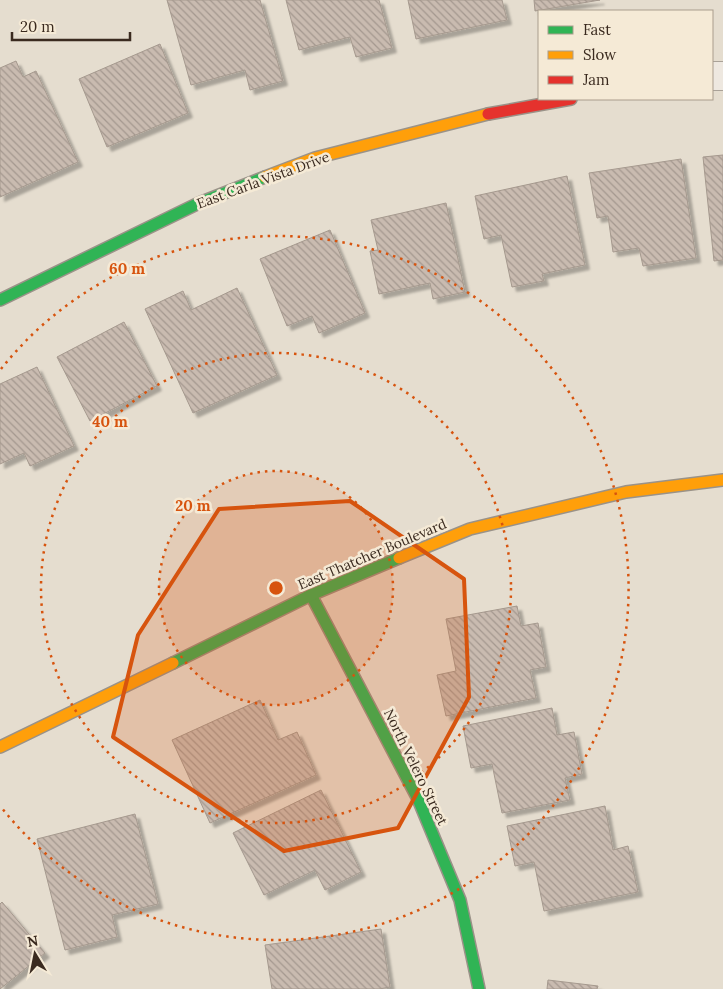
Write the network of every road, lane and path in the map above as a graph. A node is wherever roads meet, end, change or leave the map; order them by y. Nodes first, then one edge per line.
1 (565, 100) edge
2 (0, 300) edge
3 (723, 480) edge
4 (311, 595) junction
5 (0, 747) edge
6 (479, 989) edge

1 - 2 street, East Carla Vista Drive
3 - 4 street, East Thatcher Boulevard
4 - 5 street, East Thatcher Boulevard
4 - 6 street, North Velero Street

